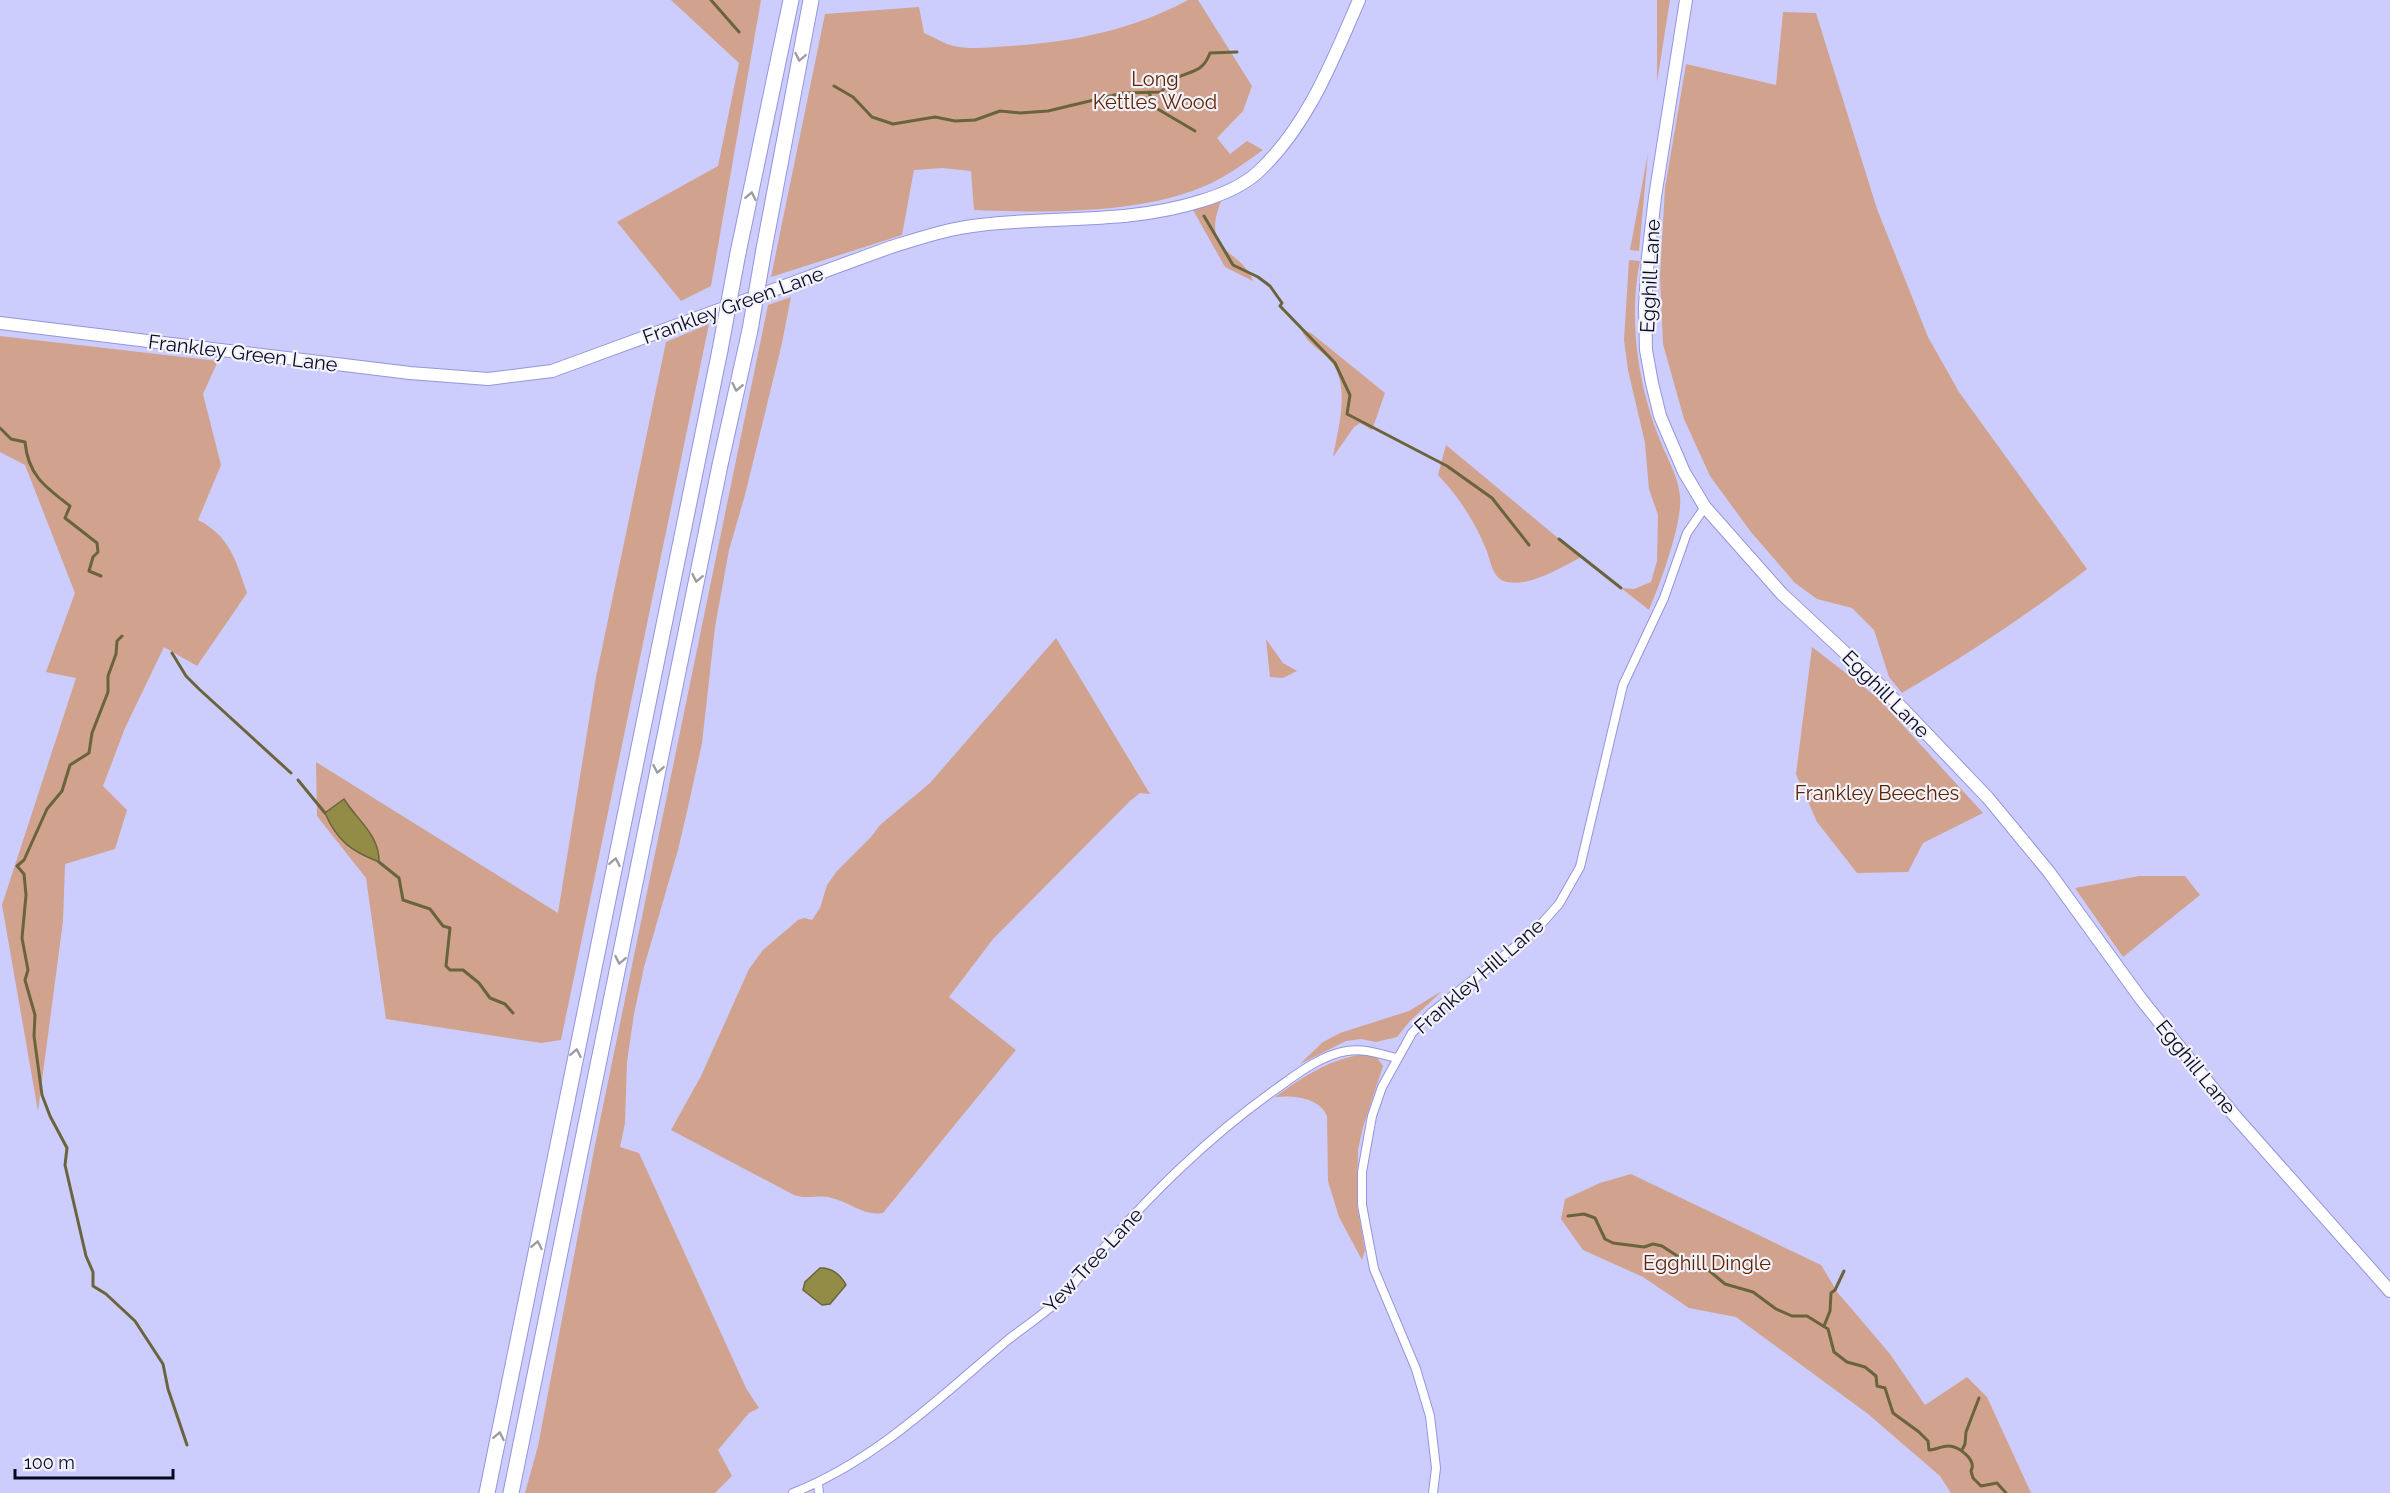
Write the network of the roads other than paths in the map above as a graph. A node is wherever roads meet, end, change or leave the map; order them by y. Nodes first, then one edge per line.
1 (791, 0) edge
2 (812, 0) edge
3 (1359, 0) edge
4 (1686, 0) edge
5 (0, 323) edge
6 (1705, 507) junction
7 (1396, 1058) junction
8 (2390, 1291) edge
9 (818, 1488) edge
10 (487, 1493) edge
11 (512, 1493) edge
12 (793, 1493) edge
13 (1433, 1493) edge

10 -> 1 highway, bridge
2 -> 11 highway, bridge
3 - 5 street, Frankley Green Lane
4 - 6 street, Egghill Lane
6 - 7 street, Frankley Hill Lane
6 - 8 street, Egghill Lane
7 - 9 street, Yew Tree Lane
7 - 13 street, Frankley Hill Lane
9 - 12 street, Yew Tree Lane

